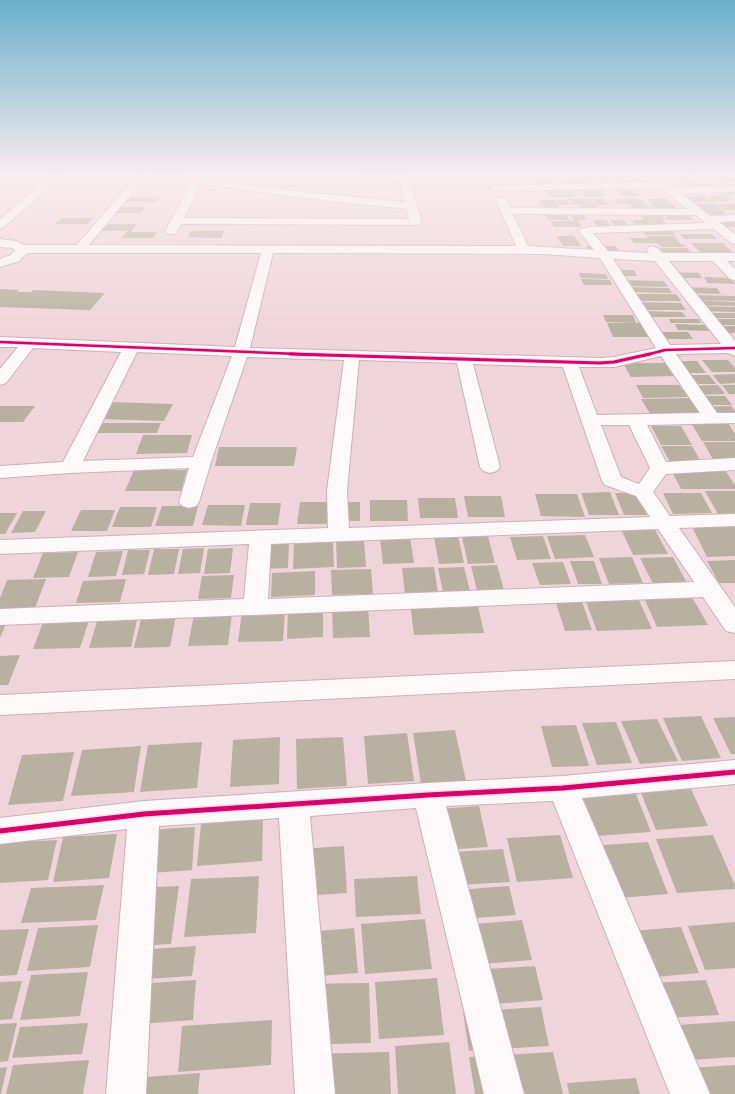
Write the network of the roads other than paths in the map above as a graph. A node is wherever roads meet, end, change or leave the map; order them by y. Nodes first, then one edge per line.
1 (98, 227) edge
2 (174, 227) edge
3 (418, 227) edge
4 (514, 227) edge
5 (649, 227) edge
6 (718, 227) edge
7 (634, 228) junction
8 (732, 236) edge
9 (0, 243) edge
10 (21, 249) junction
11 (80, 249) junction
12 (163, 249) junction
13 (268, 249) junction
14 (425, 250) junction
15 (524, 250) junction
16 (605, 256) junction
17 (716, 257) junction
18 (735, 257) edge
19 (660, 258) junction
20 (0, 263) edge
21 (735, 276) edge
22 (0, 342) edge
23 (29, 344) junction
24 (131, 348) junction
25 (734, 349) edge
26 (665, 350) junction
27 (241, 352) junction
28 (352, 356) junction
29 (464, 359) junction
30 (569, 362) junction
31 (0, 380) edge
32 (712, 418) junction
33 (735, 418) edge
34 (590, 420) junction
35 (635, 420) junction
36 (201, 462) junction
37 (735, 464) edge
38 (70, 467) junction
39 (490, 467) dead end
40 (660, 468) junction
41 (0, 472) edge
42 (643, 492) junction
43 (189, 502) dead end
44 (735, 520) edge
45 (666, 524) junction
46 (339, 535) junction
47 (261, 538) junction
48 (0, 547) edge
49 (709, 588) junction
50 (255, 607) junction
51 (0, 617) edge
52 (735, 625) edge
53 (735, 670) edge
54 (0, 705) edge
55 (735, 772) edge
56 (562, 788) junction
57 (428, 795) junction
58 (294, 805) junction
59 (144, 814) junction
60 (0, 831) edge
61 (126, 1094) edge
62 (315, 1094) edge
63 (504, 1094) edge
64 (690, 1094) edge

1 - 11 street
2 - 12 street
3 - 14 street
4 - 15 street
5 - 7 street
6 - 8 street
7 - 16 street
7 - 19 street
9 - 10 street
10 - 11 street
10 - 20 street
11 - 12 street
12 - 13 street
13 - 14 street
13 - 27 street
14 - 15 street
15 - 16 street
16 - 19 street
16 - 26 street
17 - 18 street
17 - 19 street
17 - 21 street
19 - 25 street
22 - 23 street
23 - 24 street
23 - 31 street
24 - 27 street
24 - 38 street
25 - 26 street
26 - 30 street
26 - 32 street
27 - 28 street
27 - 36 street
28 - 29 street
28 - 46 street
29 - 30 street
29 - 39 street
30 - 34 street
32 - 33 street
32 - 35 street
34 - 35 street
34 - 42 street
35 - 40 street
36 - 38 street
36 - 43 street
37 - 40 street
38 - 41 street
40 - 42 street
42 - 45 street
44 - 45 street
45 - 46 street
45 - 49 street
46 - 47 street
47 - 48 street
47 - 50 street
49 - 50 street
49 - 52 street
50 - 51 street
53 - 54 street
55 - 56 street
56 - 57 street
56 - 64 street
57 - 58 street
57 - 63 street
58 - 59 street
58 - 62 street
59 - 60 street
59 - 61 street

